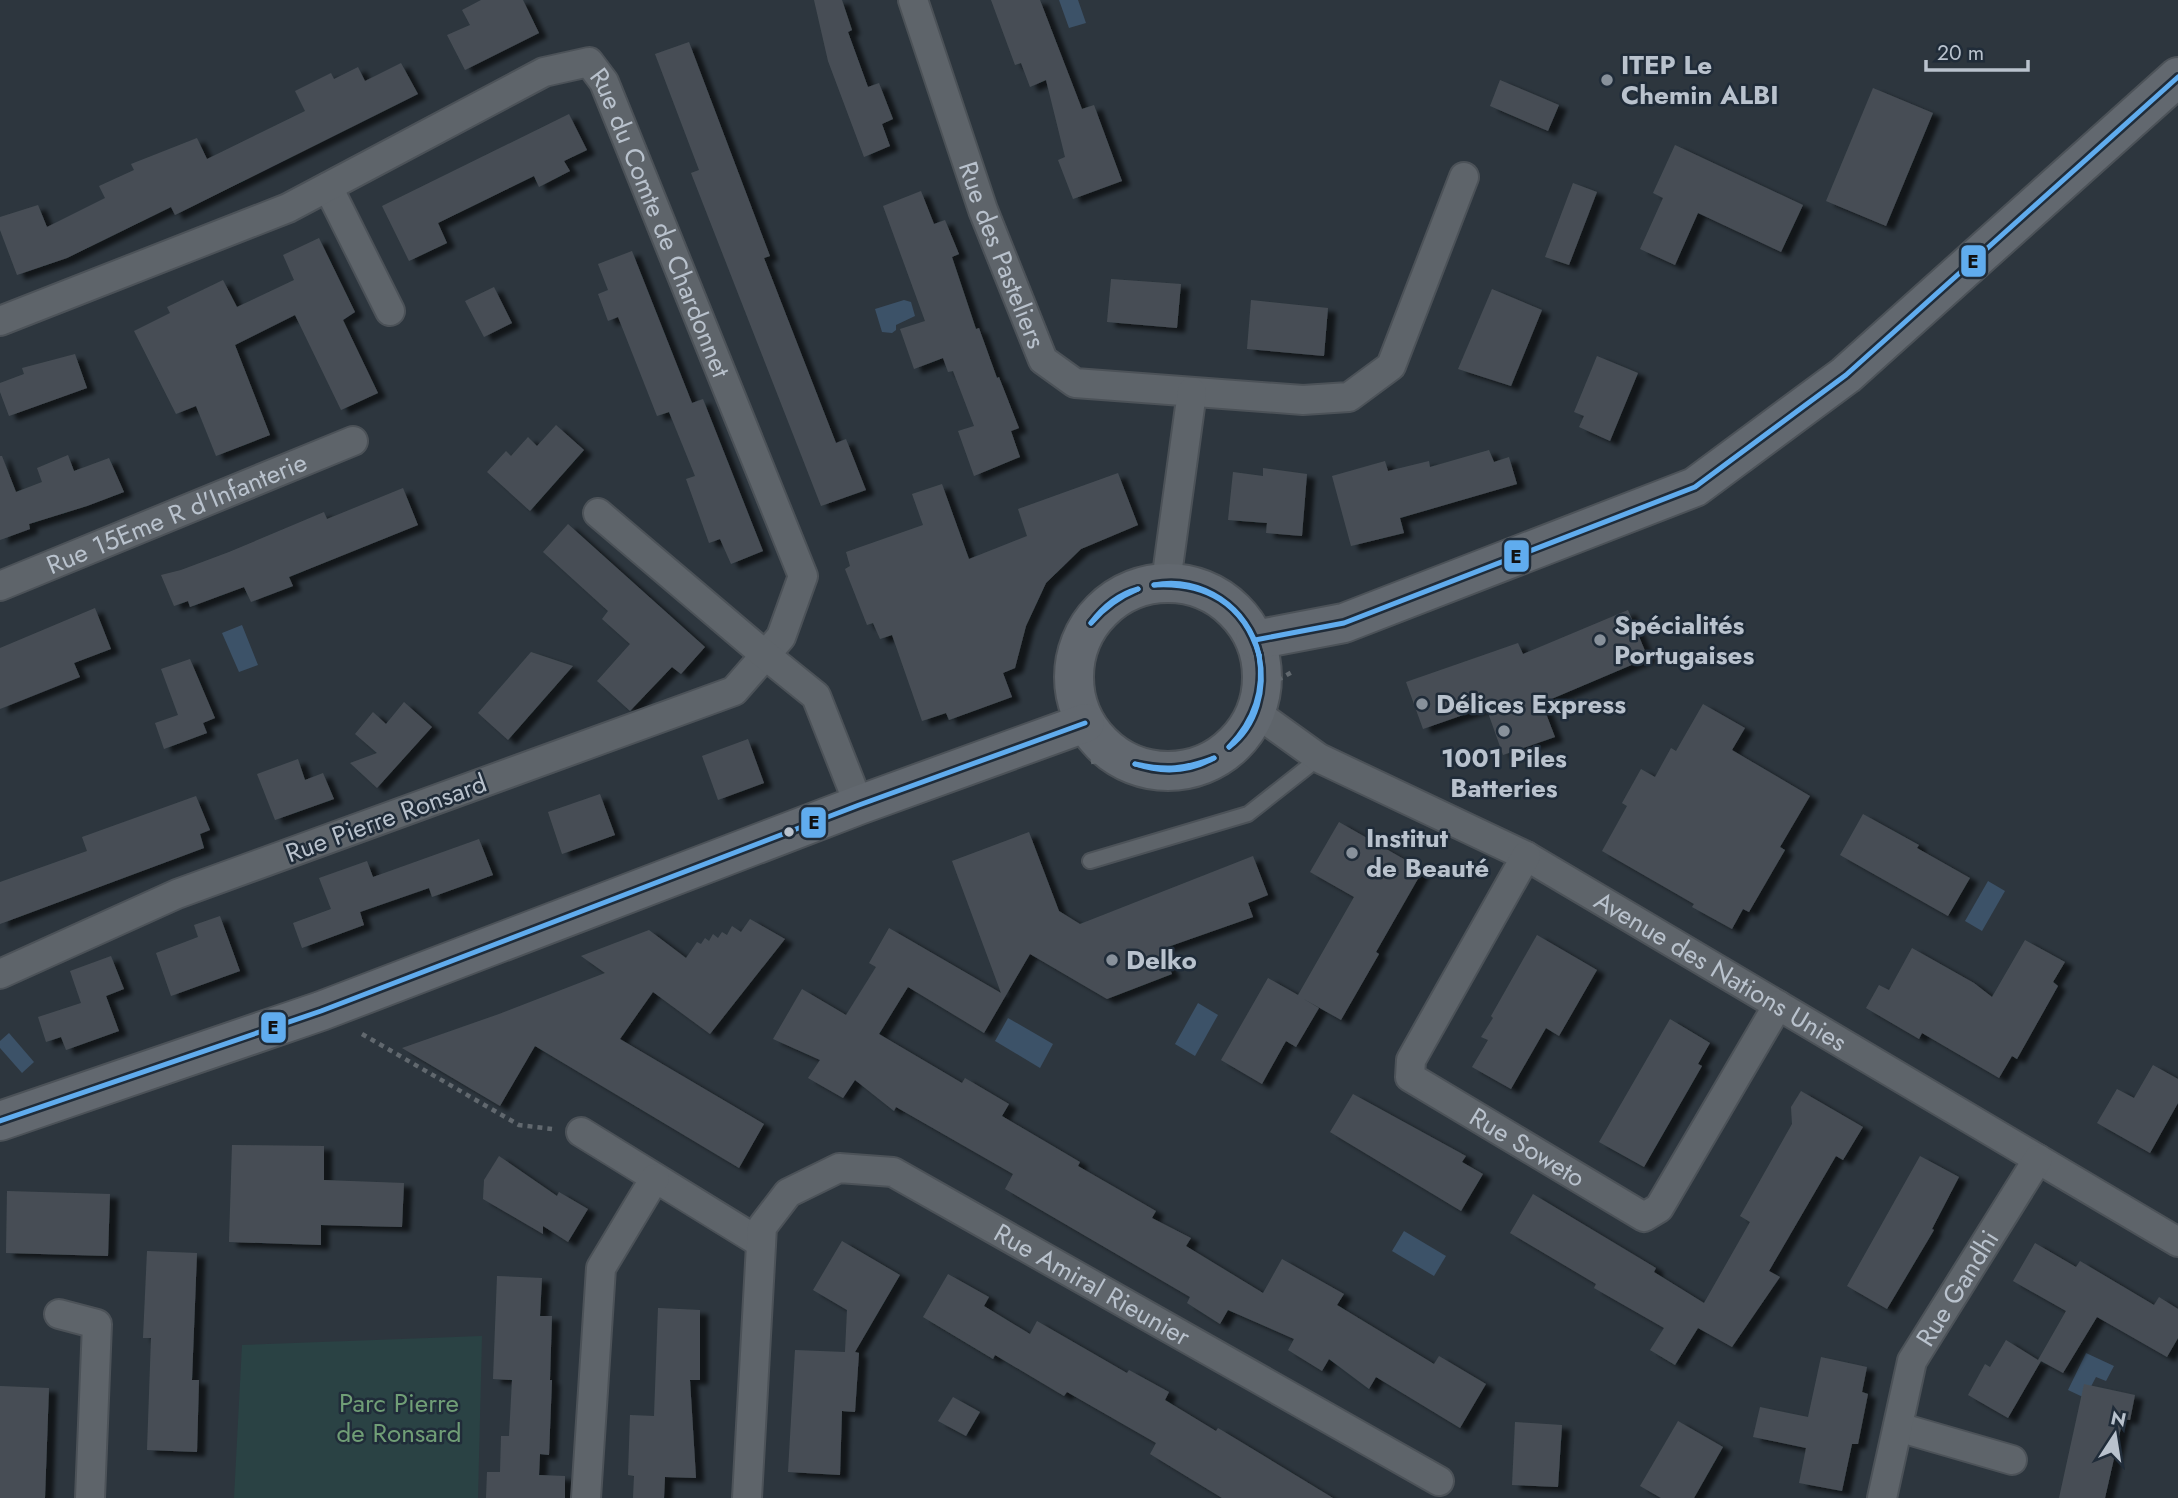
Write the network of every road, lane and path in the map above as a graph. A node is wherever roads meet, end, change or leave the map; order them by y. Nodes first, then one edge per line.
1 (913, 0) edge
2 (2178, 77) edge
3 (1464, 177) dead end
4 (328, 187) junction
5 (390, 311) dead end
6 (0, 321) edge
7 (1192, 392) junction
8 (353, 441) dead end
9 (598, 513) dead end
10 (1166, 582) junction
11 (0, 586) edge
12 (1255, 640) junction
13 (764, 654) junction
14 (1255, 712) junction
15 (1085, 723) junction
16 (1319, 758) junction
17 (859, 805) junction
18 (1526, 856) junction
19 (1090, 861) dead end
20 (0, 974) edge
21 (1777, 1005) junction
22 (321, 1011) junction
23 (0, 1121) edge
24 (581, 1132) joint
25 (2038, 1159) junction
26 (655, 1178) junction
27 (2178, 1242) edge
28 (761, 1243) junction
29 (59, 1314) dead end
30 (1899, 1427) junction
31 (2012, 1460) dead end
32 (1439, 1481) dead end
33 (90, 1498) edge
34 (586, 1498) edge
35 (747, 1498) edge
36 (1882, 1498) edge

1 - 7 street, Rue des Pasteliers
2 - 12 main road
3 - 7 street, Rue des Pasteliers
4 - 5 street
4 - 6 street, Rue du Comte de Chardonnet
4 - 13 street, Rue du Comte de Chardonnet
7 - 10 street
8 - 11 street, Rue 15Eme R d'Infanterie
9 - 13 street
10 - 12 main road
10 - 15 main road
12 - 14 main road
13 - 17 street
13 - 20 street, Rue Pierre Ronsard
14 - 15 main road
14 - 16 street, Avenue des Nations Unies
15 - 17 main road
16 - 18 street, Avenue des Nations Unies
16 - 19 lane
17 - 22 main road
18 - 21 street, Avenue des Nations Unies
18 - 21 street, Rue Soweto
21 - 25 street, Avenue des Nations Unies
22 - 23 main road
22 - 24 path
24 - 26 street
25 - 27 street, Avenue des Nations Unies
25 - 30 street, Rue Gandhi
26 - 28 street
26 - 34 street
28 - 32 street, Rue Amiral Rieunier
28 - 35 street, Rue Amiral Rieunier
29 - 33 street
30 - 31 street
30 - 36 street, Rue Gandhi

